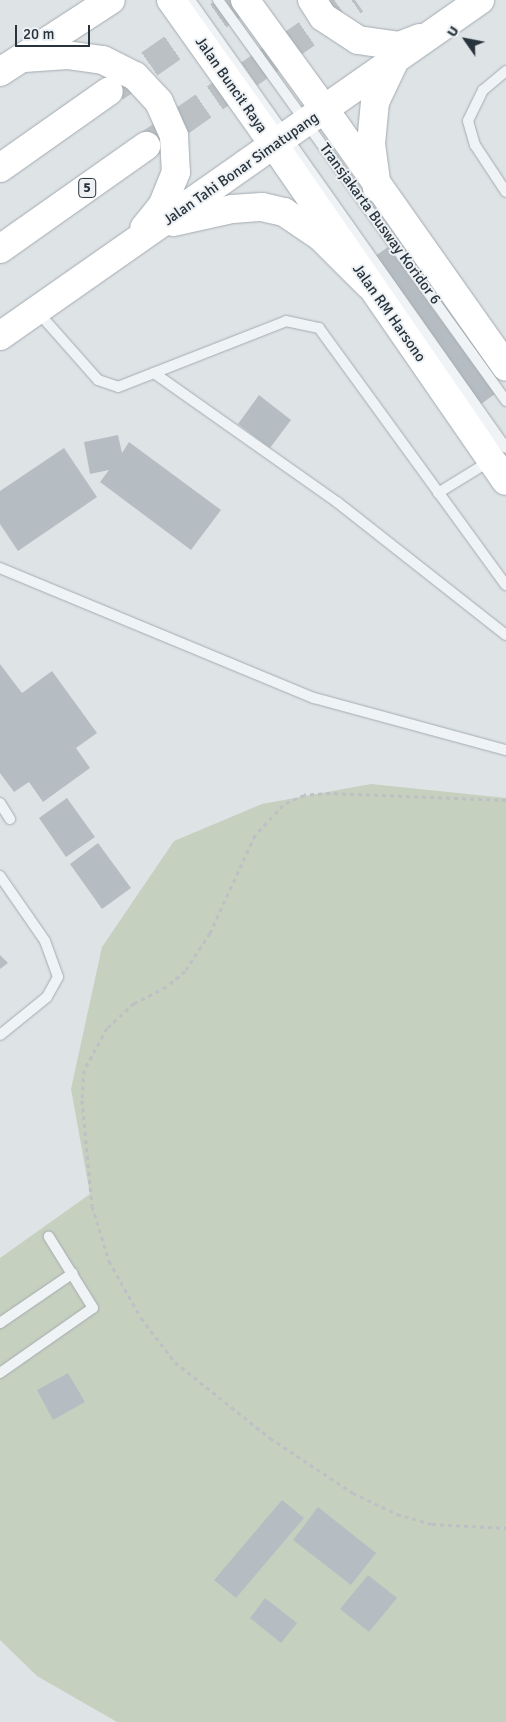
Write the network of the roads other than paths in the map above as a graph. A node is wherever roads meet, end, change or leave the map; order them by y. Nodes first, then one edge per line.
1 (111, 0) edge
2 (171, 0) edge
3 (190, 0) edge
4 (218, 0) edge
5 (245, 0) edge
6 (312, 0) edge
7 (480, 0) edge
8 (442, 28) junction
9 (24, 58) junction
10 (394, 61) junction
11 (506, 71) edge
12 (0, 72) edge
13 (109, 91) tunnel mouth
14 (298, 129) junction
15 (146, 146) tunnel mouth
16 (0, 168) edge
17 (377, 188) junction
18 (506, 192) edge
19 (161, 224) junction
20 (28, 229) junction
21 (389, 236) junction
22 (128, 246) junction
23 (0, 249) edge
24 (0, 257) edge
25 (369, 285) junction
26 (37, 310) junction
27 (0, 336) edge
28 (506, 367) edge
29 (154, 373) junction
30 (506, 401) edge
31 (501, 463) edge
32 (438, 493) junction
33 (0, 568) edge
34 (506, 585) edge
35 (506, 635) edge
36 (506, 750) edge
37 (0, 803) edge
38 (10, 819) dead end
39 (0, 876) edge
40 (0, 1035) edge
41 (49, 1237) dead end
42 (73, 1273) junction
43 (1, 1321) edge
44 (0, 1373) edge

1 - 9 main road
2 - 14 main road, Jalan Buncit Raya
3 - 14 lane, Transjakarta Busway Koridor 6
4 - 14 lane, Transjakarta Busway Koridor 6
5 - 14 main road
6 - 8 main road
7 - 8 main road, Jalan Tahi Bonar Simatupang
8 - 10 main road, Jalan Tahi Bonar Simatupang
9 - 12 main road
9 - 22 main road
10 - 14 main road, Jalan Tahi Bonar Simatupang
10 - 17 main road
11 - 18 lane
13 - 16 main road
14 - 17 main road
14 - 19 main road, Jalan Tahi Bonar Simatupang
14 - 21 lane, Transjakarta Busway Koridor 6
14 - 25 main road, Jalan RM Harsono
14 - 31 lane, Transjakarta Busway Koridor 6
15 - 20 main road, 5
17 - 21 lane
17 - 28 main road
19 - 22 main road, Jalan Tahi Bonar Simatupang
19 - 25 main road
20 - 23 main road, 5
20 - 24 main road
21 - 30 lane, Transjakarta Busway Koridor 6
22 - 26 main road, Jalan Tahi Bonar Simatupang
25 - 31 main road, Jalan RM Harsono
26 - 27 main road, Jalan Tahi Bonar Simatupang
26 - 29 lane
29 - 32 lane
29 - 35 lane
31 - 32 lane
32 - 34 lane
33 - 36 lane
37 - 38 lane
39 - 40 lane
41 - 42 lane
42 - 43 lane
42 - 44 lane

